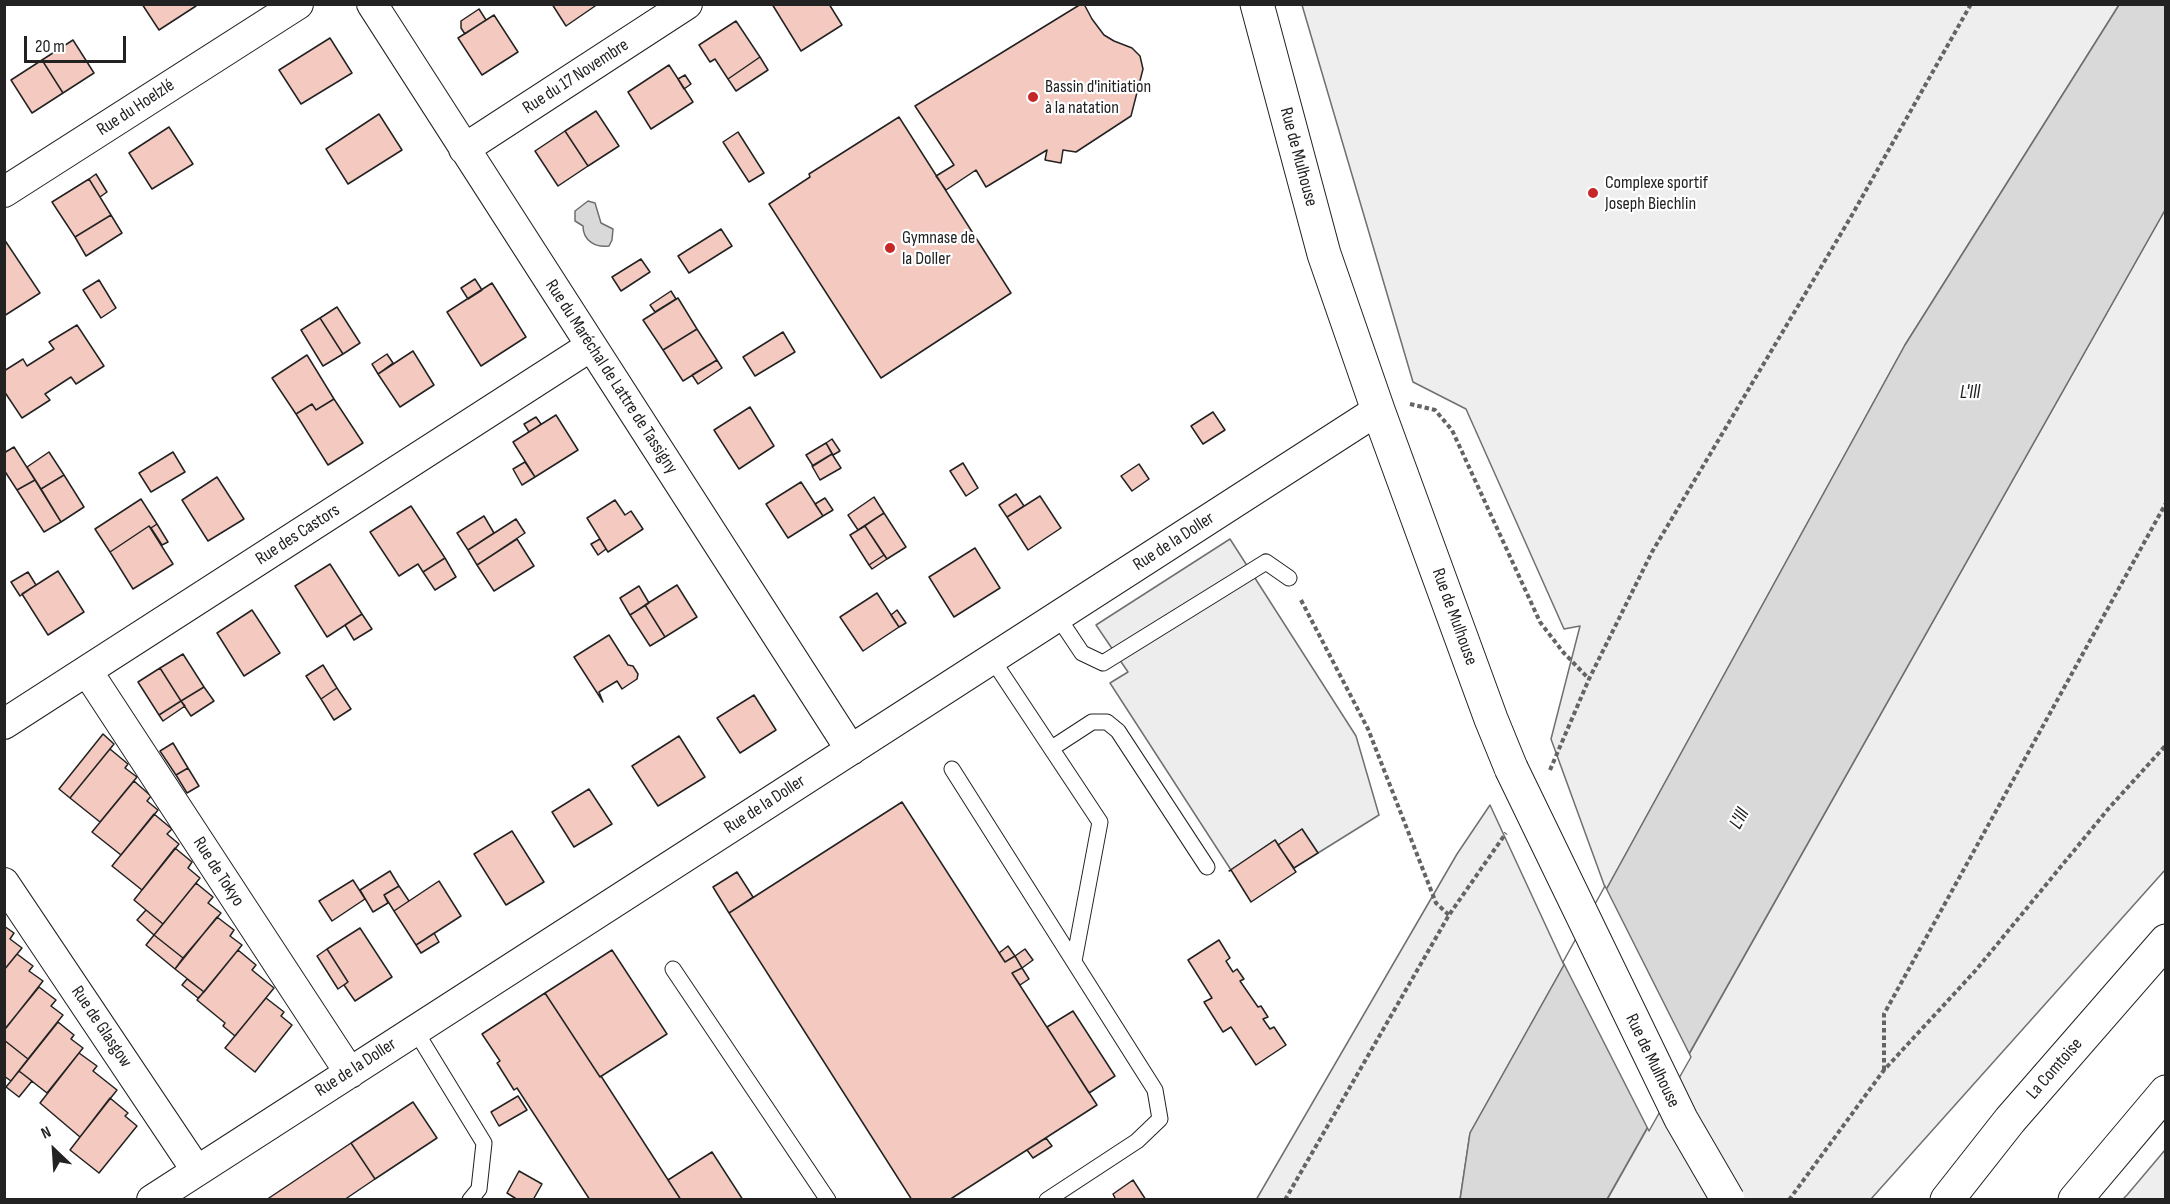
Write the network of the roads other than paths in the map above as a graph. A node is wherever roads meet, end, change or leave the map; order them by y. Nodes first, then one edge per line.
1 (298, 4) edge
2 (372, 4) edge
3 (687, 4) edge
4 (1257, 4) edge
5 (464, 149) junction
6 (4, 192) edge
7 (591, 346) junction
8 (1378, 410) junction
9 (1289, 578) road end
10 (1058, 617) junction
11 (992, 659) junction
12 (87, 671) junction
13 (4, 724) edge
14 (1052, 748) junction
15 (850, 750) junction
16 (952, 769) dead end
17 (1207, 867) dead end
18 (4, 883) edge
19 (2166, 941) edge
20 (1074, 961) junction
21 (673, 969) dead end
22 (415, 1030) junction
23 (350, 1073) junction
24 (2166, 1092) edge
25 (196, 1171) junction
26 (152, 1200) edge
27 (470, 1200) edge
28 (828, 1200) edge
29 (1047, 1200) edge
30 (1728, 1200) edge
31 (1947, 1200) edge
32 (2075, 1200) edge

1 - 6 street, Rue du Hoelzlé
2 - 5 street, Rue du Maréchal de Lattre de Tassigny
3 - 5 street, Rue du 17 Novembre
4 - 8 main road, Rue de Mulhouse
5 - 7 street, Rue du Maréchal de Lattre de Tassigny
7 - 12 street, Rue des Castors
7 - 15 street, Rue du Maréchal de Lattre de Tassigny
8 - 10 street, Rue de la Doller
8 - 30 main road, Rue de Mulhouse, bridge
9 - 10 lane
10 - 11 street, Rue de la Doller
11 - 14 lane
11 - 15 street, Rue de la Doller
12 - 13 street, Rue des Castors
12 - 23 street, Rue de Tokyo
14 - 17 lane
14 - 20 lane
15 - 22 street, Rue de la Doller
16 - 20 lane
18 - 25 street, Rue de Glasgow
19 - 31 main road, La Comtoise
20 - 29 lane
21 - 28 lane
22 - 23 street, Rue de la Doller
22 - 27 lane
23 - 25 street, Rue de la Doller
24 - 32 main road
25 - 26 street, Rue de la Doller

